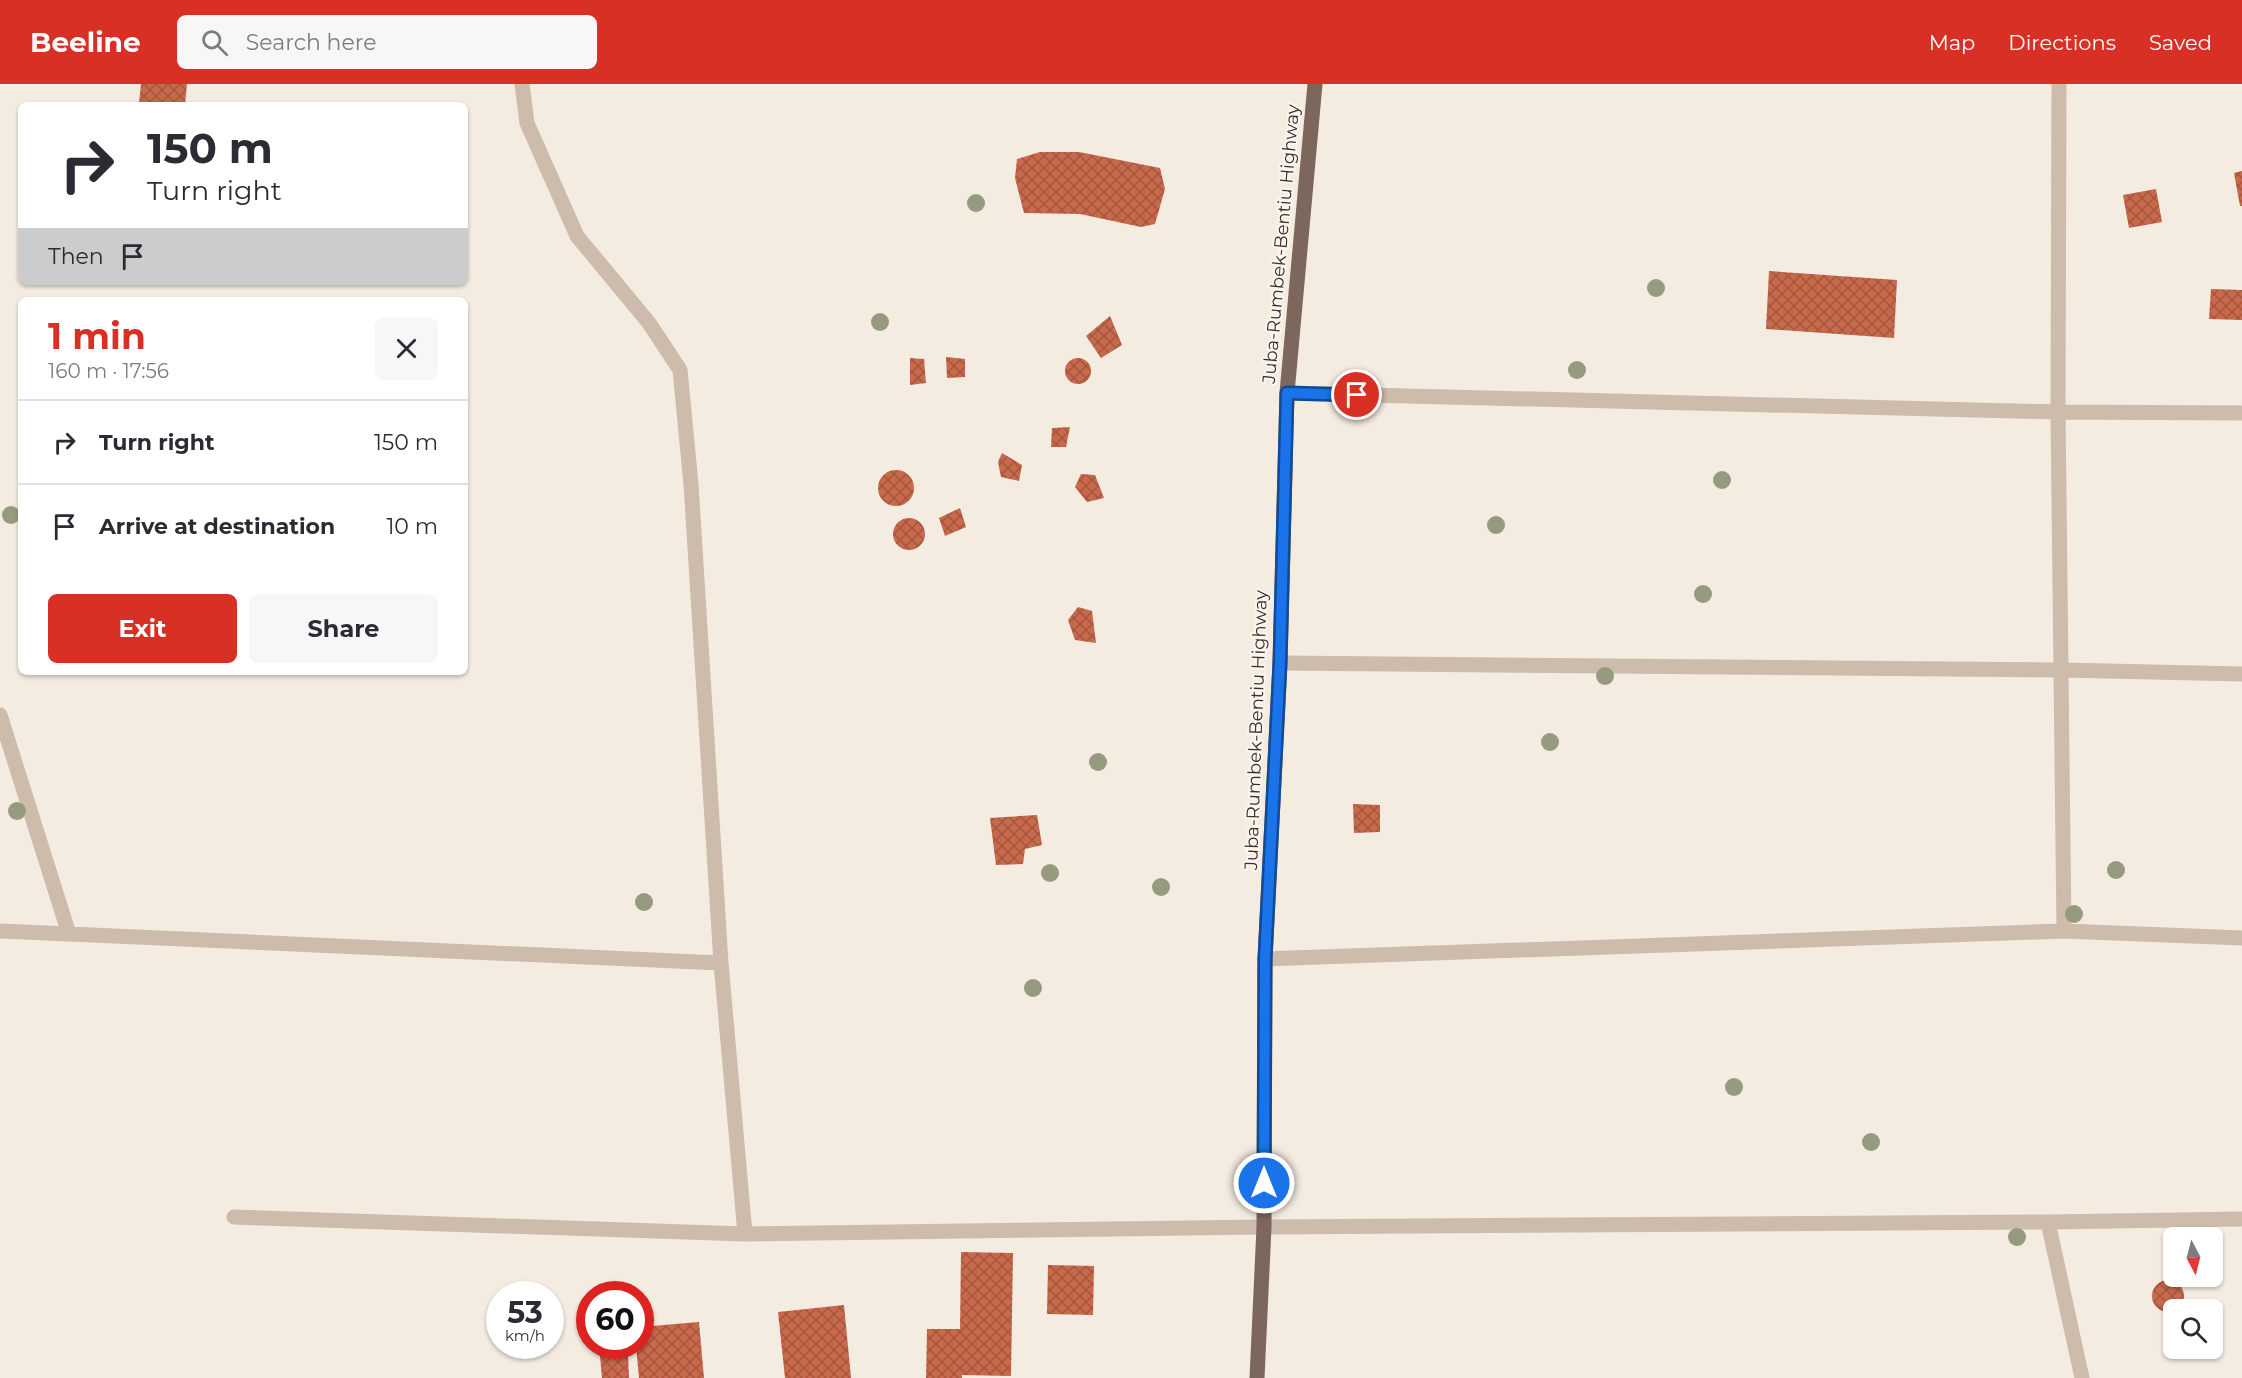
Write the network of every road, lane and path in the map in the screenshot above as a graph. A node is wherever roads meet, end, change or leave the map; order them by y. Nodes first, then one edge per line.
1 (522, 84) edge
2 (1315, 84) edge
3 (2059, 84) edge
4 (1287, 393) junction
5 (2058, 412) junction
6 (2242, 413) edge
7 (1280, 663) junction
8 (2062, 670) junction
9 (2242, 674) edge
10 (0, 715) edge
11 (0, 931) edge
12 (2064, 931) junction
13 (69, 934) junction
14 (2242, 938) edge
15 (1265, 959) junction
16 (721, 963) junction
17 (234, 1217) dead end
18 (2242, 1219) edge
19 (2048, 1222) junction
20 (1263, 1227) junction
21 (745, 1234) junction
22 (1257, 1378) edge
23 (2082, 1378) edge

1 - 16 street
2 - 4 main road, Juba-Rumbek-Bentiu Highway
3 - 5 street
4 - 5 street
4 - 7 main road, Juba-Rumbek-Bentiu Highway
5 - 6 street
5 - 8 street
7 - 8 street
7 - 15 main road, Juba-Rumbek-Bentiu Highway
8 - 9 street
8 - 12 street
10 - 13 street
11 - 13 street
12 - 14 street
12 - 15 street
13 - 16 street
15 - 20 main road, Juba-Rumbek-Bentiu Highway
16 - 21 street
17 - 21 street
18 - 19 street
19 - 20 street
19 - 23 street
20 - 21 street
20 - 22 main road, Juba-Rumbek-Bentiu Highway

